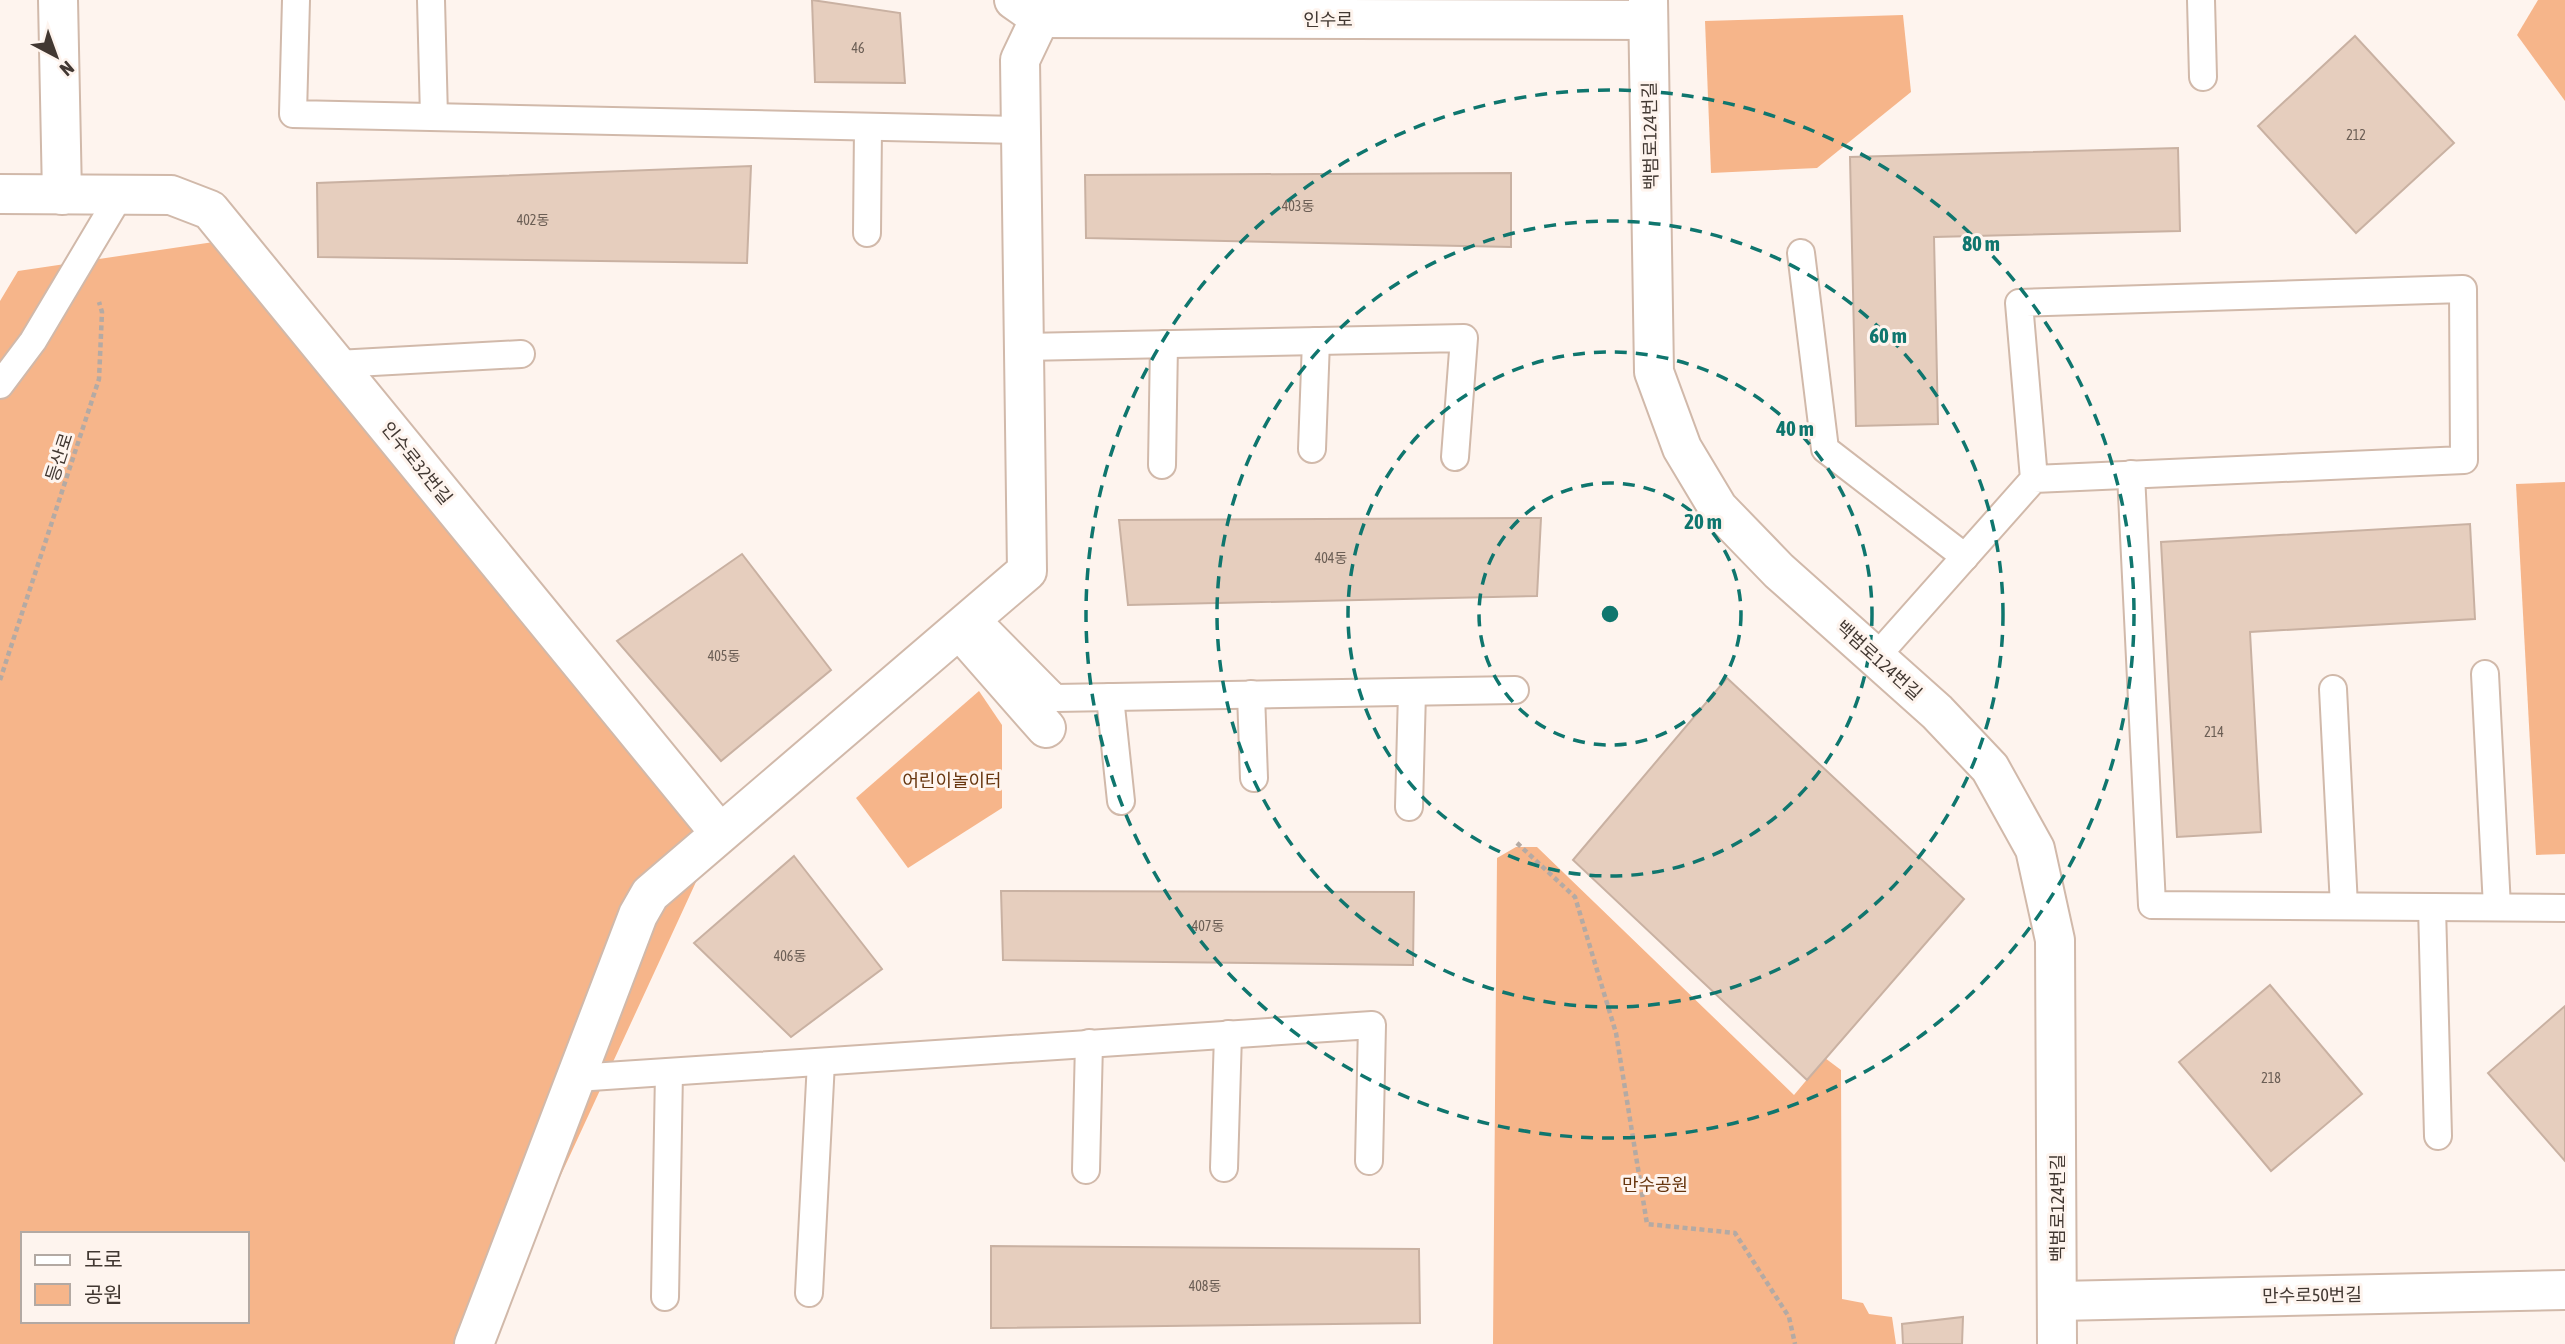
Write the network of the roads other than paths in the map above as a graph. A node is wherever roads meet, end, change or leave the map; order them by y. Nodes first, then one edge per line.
1 (58, 0) edge
2 (296, 0) edge
3 (430, 0) edge
4 (2201, 0) edge
5 (1027, 9) edge
6 (1648, 10) edge
7 (2203, 77) dead end
8 (434, 117) junction
9 (868, 127) junction
10 (1021, 131) junction
11 (0, 194) edge
12 (62, 195) junction
13 (120, 195) junction
14 (867, 233) dead end
15 (1801, 253) dead end
16 (1316, 341) junction
17 (1164, 344) junction
18 (1024, 347) junction
19 (521, 354) dead end
20 (337, 364) junction
21 (0, 385) edge
22 (1312, 449) dead end
23 (1455, 457) dead end
24 (1161, 465) dead end
25 (2131, 474) junction
26 (2034, 479) junction
27 (1965, 557) junction
28 (970, 627) junction
29 (1876, 657) junction
30 (2485, 674) dead end
31 (2333, 689) dead end
32 (1515, 690) dead end
33 (1412, 692) junction
34 (1251, 694) junction
35 (1110, 697) junction
36 (1046, 728) dead end
37 (1254, 778) dead end
38 (1121, 801) dead end
39 (1409, 807) dead end
40 (719, 832) junction
41 (2344, 906) junction
42 (2432, 907) junction
43 (2497, 907) junction
44 (2565, 908) edge
45 (1228, 1034) junction
46 (1089, 1043) junction
47 (821, 1062) junction
48 (669, 1072) junction
49 (576, 1078) junction
50 (2438, 1136) dead end
51 (1368, 1161) dead end
52 (1224, 1168) dead end
53 (1086, 1170) dead end
54 (2565, 1290) edge
55 (809, 1293) dead end
56 (665, 1297) dead end
57 (2058, 1301) junction
58 (474, 1344) edge
59 (2057, 1344) edge

1 - 12 street
2 - 8 lane
3 - 8 lane
4 - 7 lane
5 - 6 street, 인수로
5 - 10 street
6 - 29 street, 백범로124번길
8 - 9 lane
9 - 10 lane
9 - 14 lane
10 - 18 street
11 - 12 street, 인수로32번길
12 - 13 street, 인수로32번길
13 - 20 street, 인수로32번길
13 - 21 lane
15 - 27 lane
16 - 17 lane
16 - 22 lane
16 - 23 lane
17 - 18 lane
17 - 24 lane
18 - 28 street
19 - 20 lane
20 - 40 street, 인수로32번길
25 - 26 lane
25 - 26 lane
25 - 41 lane
26 - 27 lane
27 - 29 lane
28 - 35 lane
28 - 36 street
28 - 40 street
29 - 57 street, 백범로124번길
30 - 43 lane
31 - 41 lane
32 - 33 lane
33 - 34 lane
33 - 39 lane
34 - 35 lane
34 - 37 lane
35 - 38 lane
40 - 49 street
41 - 42 lane
42 - 43 lane
42 - 50 lane
43 - 44 lane
45 - 46 lane
45 - 51 lane
45 - 52 lane
46 - 47 lane
46 - 53 lane
47 - 48 lane
47 - 55 lane
48 - 49 lane
48 - 56 lane
49 - 58 street
54 - 57 street, 만수로50번길
57 - 59 street, 백범로124번길

